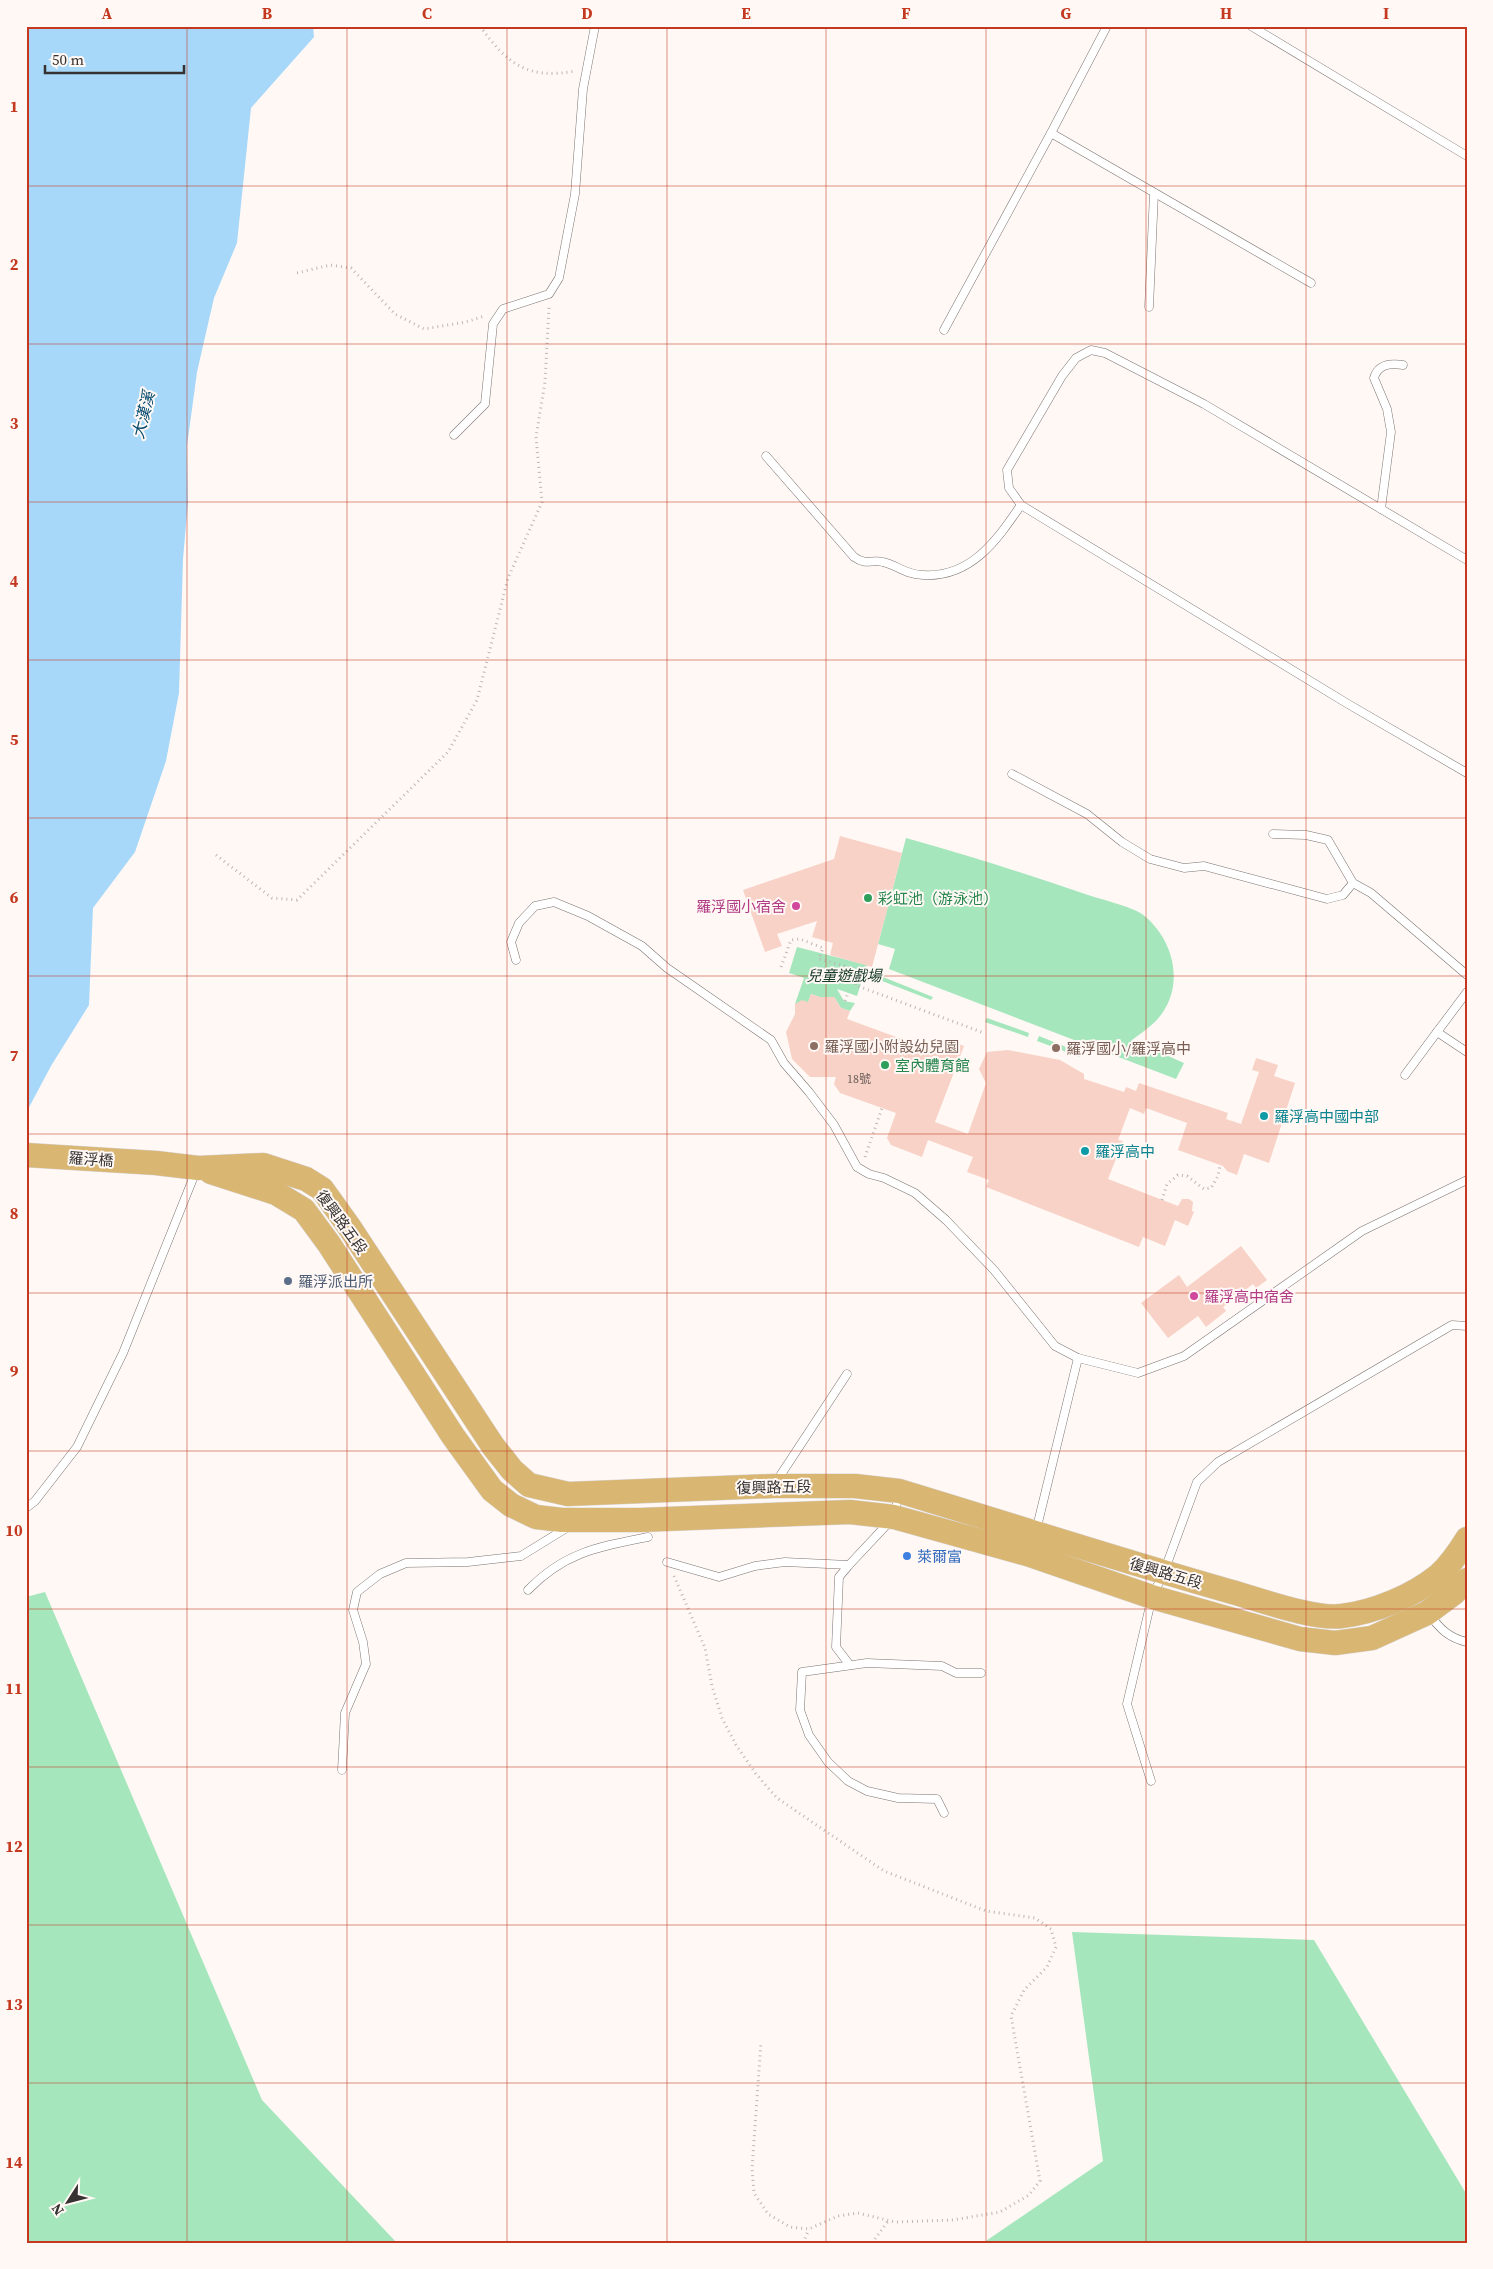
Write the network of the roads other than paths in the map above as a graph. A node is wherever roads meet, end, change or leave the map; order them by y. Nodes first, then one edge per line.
1 (595, 26) edge
2 (1107, 26) edge
3 (1251, 26) edge
4 (1052, 133) junction
5 (1467, 156) edge
6 (1154, 193) junction
7 (1311, 283) dead end
8 (1149, 307) dead end
9 (944, 330) dead end
10 (1402, 365) dead end
11 (454, 435) dead end
12 (766, 456) dead end
13 (1021, 505) junction
14 (1381, 509) junction
15 (1467, 560) edge
16 (1467, 773) edge
17 (1012, 774) dead end
18 (1273, 834) dead end
19 (1353, 883) junction
20 (516, 960) dead end
21 (1467, 975) edge
22 (1467, 992) edge
23 (1437, 1032) junction
24 (1467, 1052) edge
25 (1406, 1075) dead end
26 (26, 1155) edge
27 (156, 1163) joint
28 (198, 1168) junction
29 (1467, 1180) edge
30 (384, 1282) junction
31 (360, 1292) junction
32 (1467, 1326) edge
33 (1078, 1358) junction
34 (847, 1374) dead end
35 (512, 1470) junction
36 (773, 1486) junction
37 (492, 1490) junction
38 (899, 1491) junction
39 (26, 1508) edge
40 (894, 1517) junction
41 (578, 1520) junction
42 (648, 1537) dead end
43 (1467, 1540) edge
44 (1031, 1544) junction
45 (667, 1562) road end
46 (849, 1564) junction
47 (1164, 1572) junction
48 (1467, 1580) edge
49 (528, 1590) dead end
50 (1152, 1596) junction
51 (1428, 1613) junction
52 (1467, 1642) edge
53 (849, 1664) junction
54 (981, 1673) dead end
55 (342, 1770) dead end
56 (1151, 1781) dead end
57 (944, 1813) dead end

1 - 11 lane
2 - 4 lane
3 - 5 lane
4 - 6 lane
4 - 9 lane
6 - 7 lane
6 - 8 lane
10 - 14 lane
12 - 13 lane
13 - 14 lane
13 - 16 lane
14 - 15 lane
17 - 19 lane
18 - 19 lane
19 - 21 lane
20 - 33 lane
22 - 23 lane
23 - 24 lane
23 - 25 lane
26 - 27 main road, 羅浮橋
27 - 28 main road, 復興路五段
28 - 30 main road, 復興路五段
28 - 31 main road, 復興路五段
28 - 39 lane
29 - 33 lane
30 - 31 main road
30 - 35 main road, 復興路五段
31 - 37 main road, 復興路五段
32 - 47 lane
33 - 44 lane
34 - 36 lane
35 - 36 main road, 復興路五段
35 - 37 main road
36 - 38 main road, 復興路五段
37 - 41 main road, 復興路五段
38 - 40 lane
38 - 44 main road, 復興路五段
40 - 41 main road, 復興路五段
40 - 44 main road, 復興路五段
40 - 46 lane
41 - 55 lane
42 - 49 lane
43 - 47 main road, 復興路五段
44 - 47 main road, 復興路五段
44 - 50 main road, 復興路五段
45 - 46 lane
46 - 53 lane
47 - 50 lane
48 - 51 main road, 復興路五段
50 - 51 main road, 復興路五段
50 - 56 lane
51 - 52 lane
53 - 54 lane
53 - 57 lane

